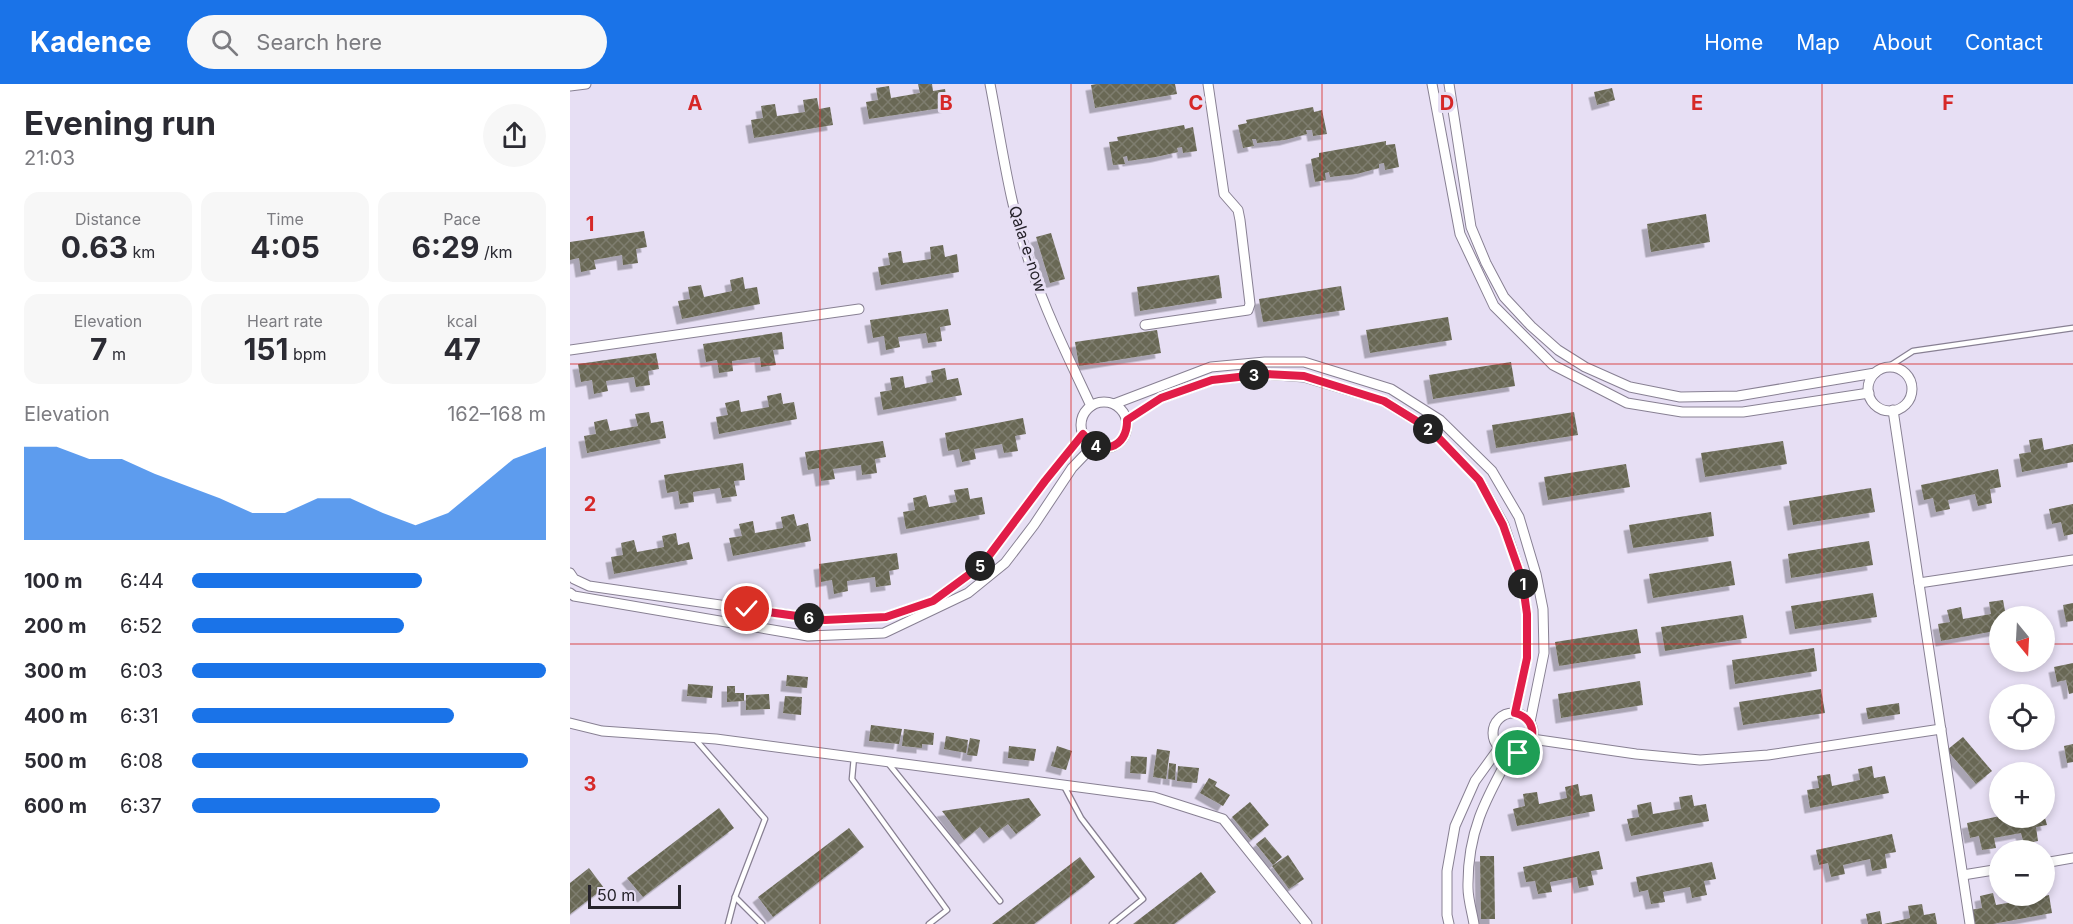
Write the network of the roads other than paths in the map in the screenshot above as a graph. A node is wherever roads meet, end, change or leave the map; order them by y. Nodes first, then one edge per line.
1 (586, 84) edge
2 (990, 84) edge
3 (1208, 84) edge
4 (1432, 84) edge
5 (1449, 84) edge
6 (570, 87) edge
7 (859, 309) dead end
8 (1145, 326) dead end
9 (2073, 328) edge
10 (570, 350) edge
11 (1888, 367) junction
12 (1875, 373) junction
13 (1869, 393) junction
14 (1114, 404) junction
15 (1091, 406) junction
16 (1893, 410) junction
17 (1127, 420) junction
18 (1083, 434) junction
19 (1094, 445) junction
20 (2073, 560) edge
21 (570, 573) edge
22 (1919, 583) junction
23 (570, 593) edge
24 (1515, 713) junction
25 (1530, 722) junction
26 (570, 723) edge
27 (1941, 729) junction
28 (694, 738) junction
29 (1532, 739) junction
30 (1498, 748) junction
31 (1511, 753) junction
32 (854, 757) junction
33 (887, 761) junction
34 (1063, 783) junction
35 (2073, 858) edge
36 (2055, 861) edge
37 (1989, 871) edge
38 (1963, 875) junction
39 (735, 897) junction
40 (1000, 901) dead end
41 (728, 924) edge
42 (762, 924) edge
43 (929, 924) edge
44 (1112, 924) edge
45 (1307, 924) edge
46 (1449, 924) edge
47 (1474, 924) edge
48 (1970, 924) edge

1 - 6 street
2 - 15 street, Qala-e-now
3 - 8 street
4 - 13 street
5 - 12 street
7 - 10 street
9 - 11 lane
11 - 12 street
11 - 16 street
12 - 13 street
13 - 16 street
14 - 15 street
14 - 17 street
14 - 25 street
15 - 18 street
16 - 22 street
17 - 19 street
17 - 24 street
18 - 19 street
18 - 21 street
19 - 23 street
20 - 22 street
22 - 27 street
24 - 25 street
24 - 30 street
25 - 29 street
26 - 28 street
27 - 29 street
27 - 38 street
28 - 32 street
28 - 39 lane
29 - 31 street
30 - 31 street
30 - 46 street
31 - 47 street
32 - 33 street
32 - 43 lane
33 - 34 street
33 - 40 lane
34 - 44 lane
34 - 45 street
35 - 36 street
37 - 38 street
38 - 48 street
39 - 41 lane
39 - 42 lane

